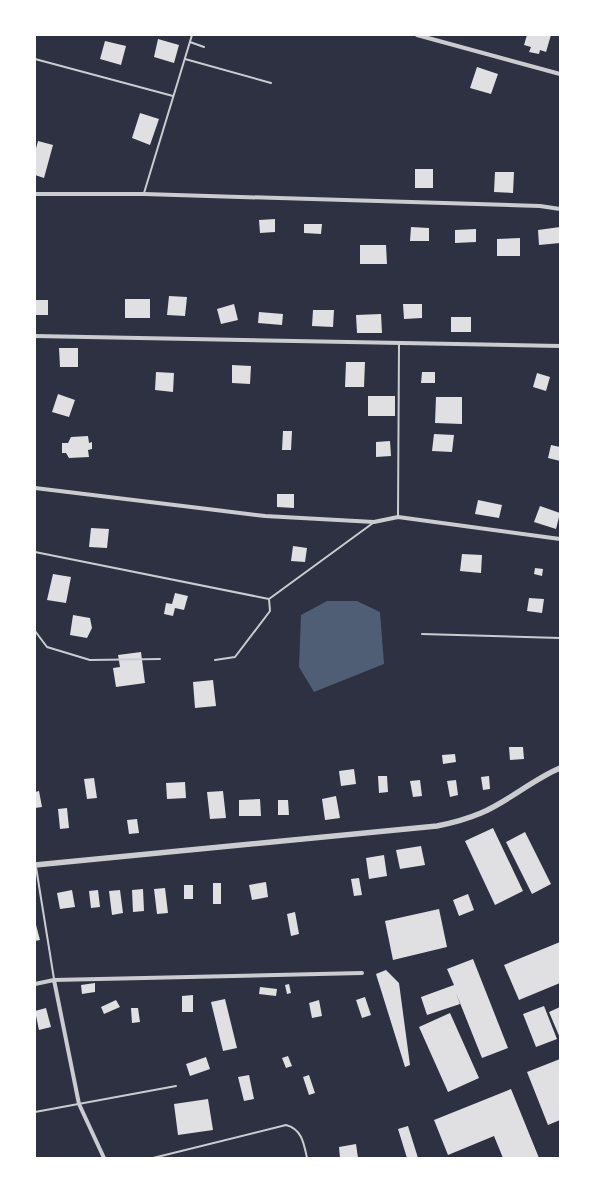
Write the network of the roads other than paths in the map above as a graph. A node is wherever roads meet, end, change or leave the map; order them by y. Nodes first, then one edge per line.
1 (192, 35) edge
2 (417, 35) edge
3 (190, 42) junction
4 (204, 47) dead end
5 (35, 59) edge
6 (185, 59) junction
7 (560, 74) edge
8 (271, 83) dead end
9 (173, 96) junction
10 (35, 194) edge
11 (144, 194) junction
12 (560, 209) edge
13 (35, 336) edge
14 (398, 342) junction
15 (560, 346) edge
16 (35, 488) edge
17 (398, 517) junction
18 (374, 522) junction
19 (560, 540) edge
20 (35, 552) edge
21 (269, 599) junction
22 (35, 630) edge
23 (422, 634) dead end
24 (560, 638) edge
25 (160, 659) dead end
26 (215, 660) dead end
27 (560, 768) edge
28 (35, 865) edge
29 (362, 973) dead end
30 (54, 980) junction
31 (35, 984) edge
32 (176, 1086) dead end
33 (79, 1104) junction
34 (35, 1112) edge
35 (104, 1158) edge
36 (153, 1158) edge
37 (307, 1158) edge

1 - 3 lane
2 - 7 street
3 - 4 lane
3 - 6 lane
5 - 9 lane
6 - 8 lane
6 - 9 lane
9 - 11 lane
10 - 11 street
11 - 12 street
13 - 14 street
14 - 15 street
14 - 17 lane
16 - 18 street
17 - 18 street
17 - 19 street
18 - 21 lane
20 - 21 lane
21 - 26 lane
22 - 25 lane
23 - 24 lane
27 - 28 street
28 - 30 lane
29 - 30 street
30 - 31 street
30 - 33 street
32 - 33 lane
33 - 34 lane
33 - 35 street
36 - 37 lane

